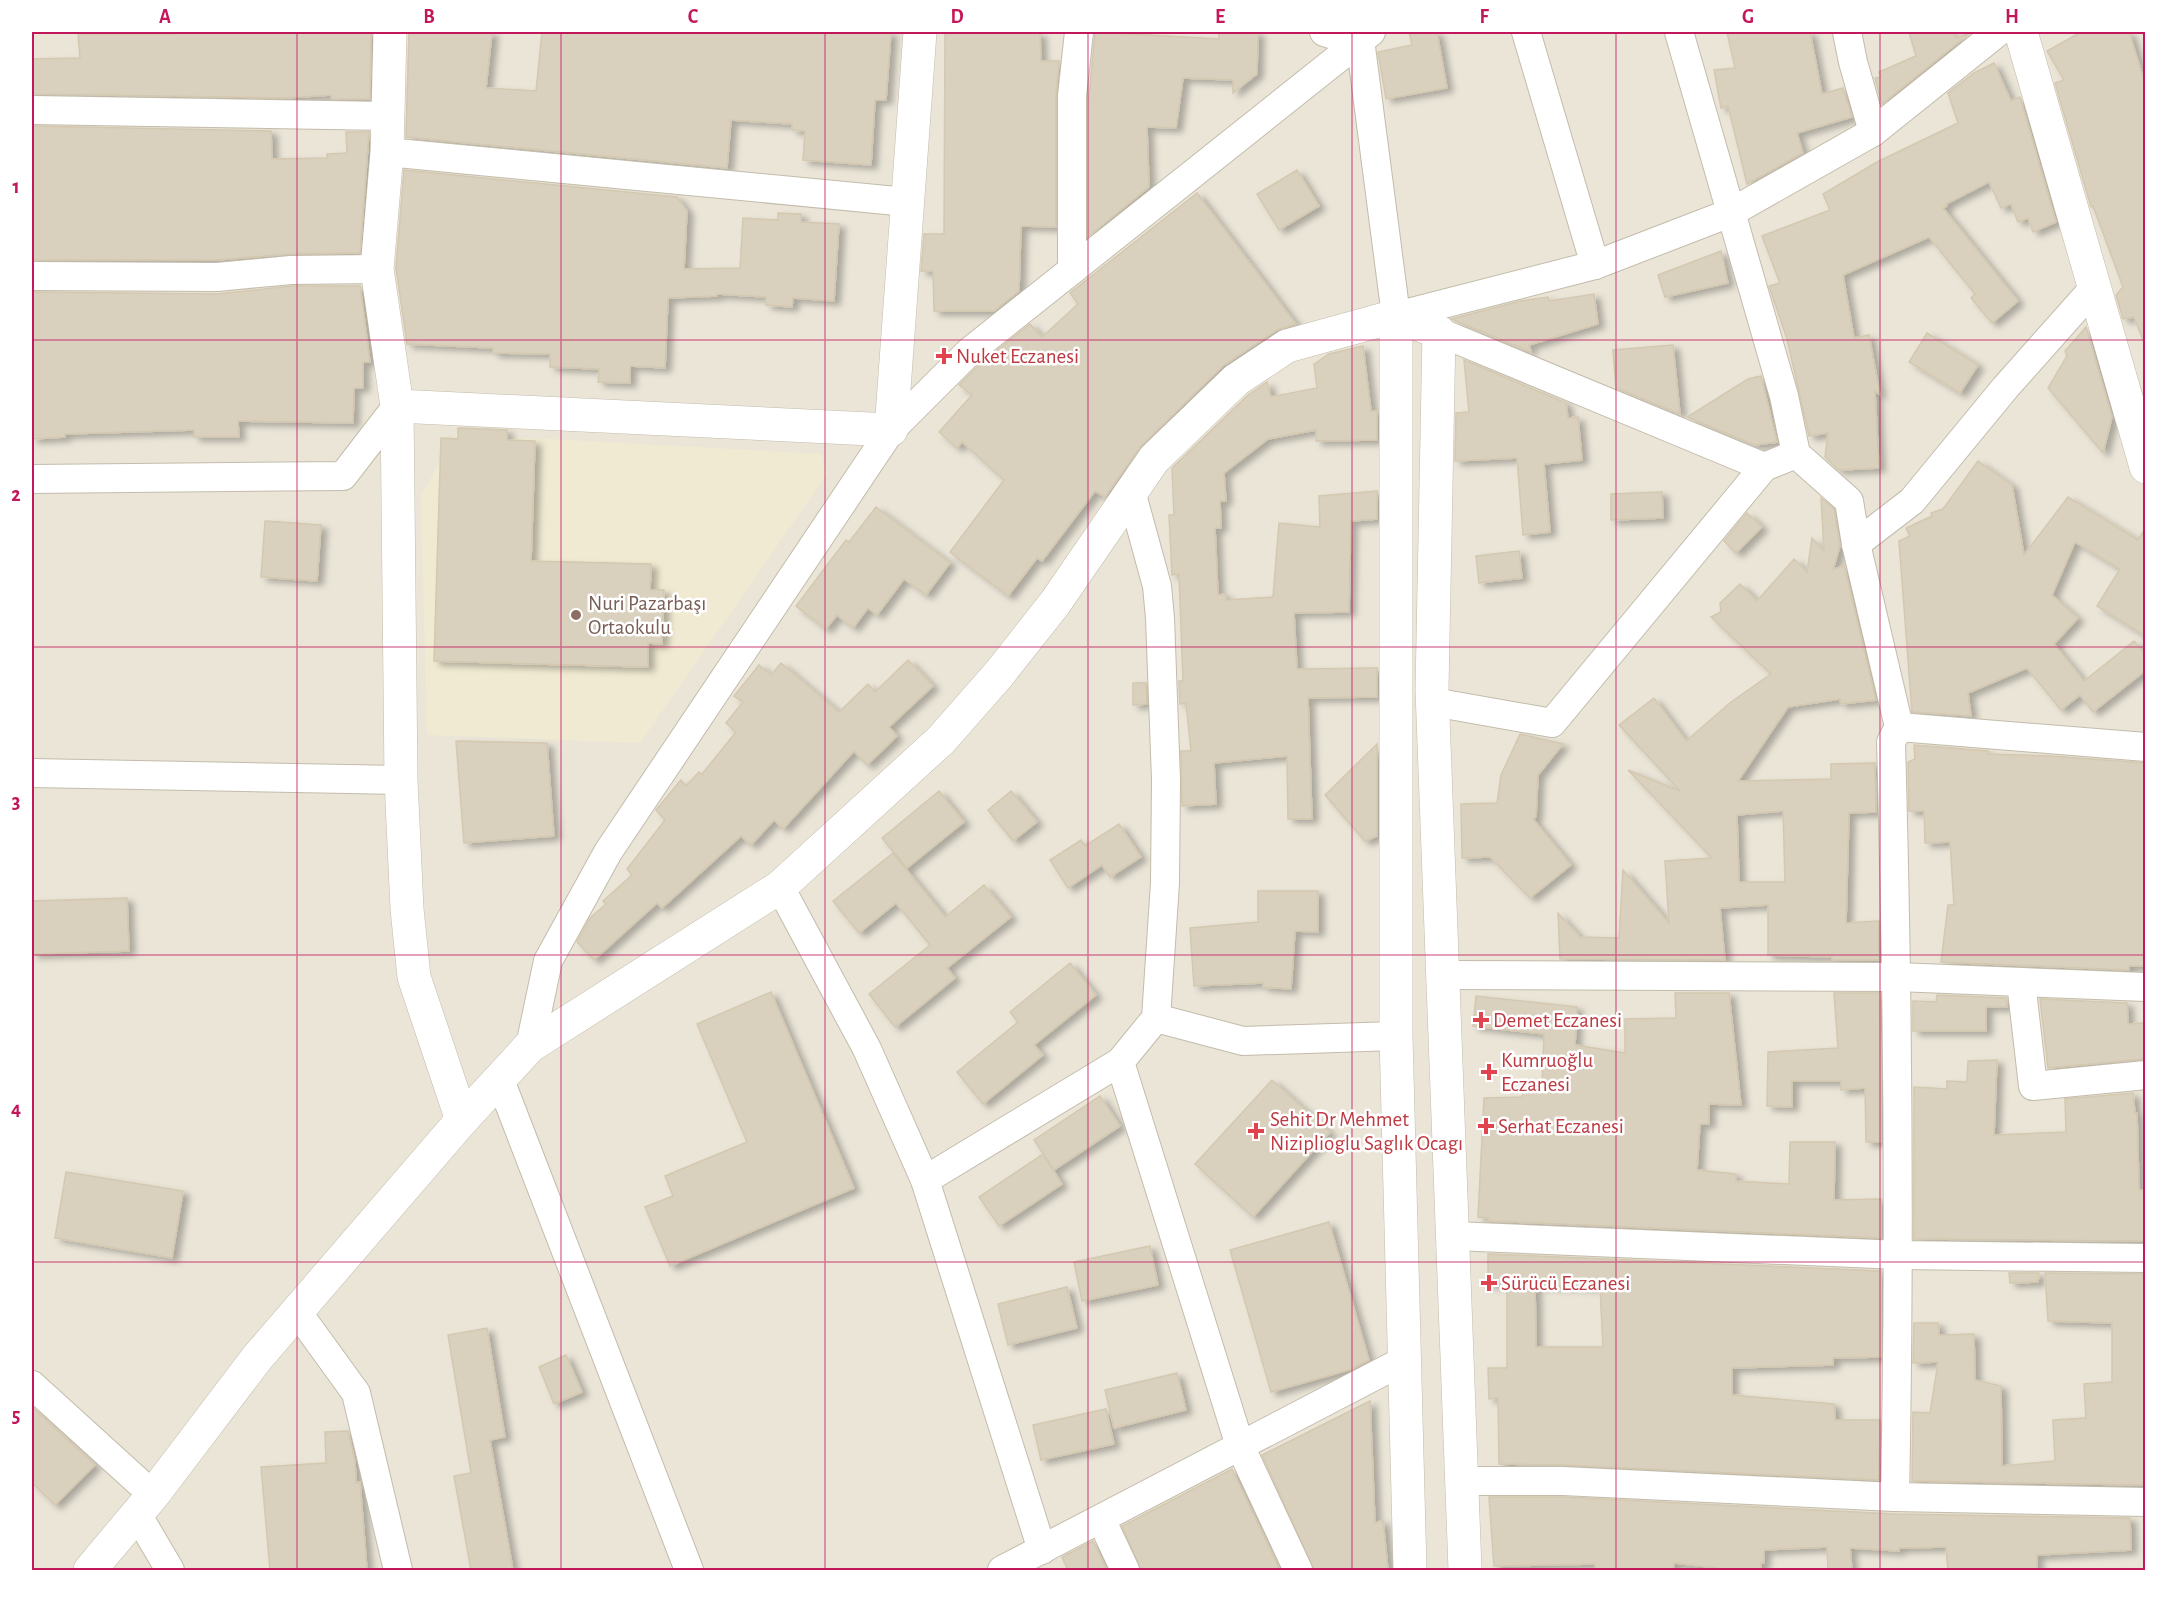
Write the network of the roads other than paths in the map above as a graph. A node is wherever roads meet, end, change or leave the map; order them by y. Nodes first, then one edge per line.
1 (390, 32) edge
2 (920, 32) edge
3 (1079, 32) edge
4 (1324, 32) edge
5 (1526, 32) edge
6 (1679, 32) edge
7 (1847, 32) edge
8 (1998, 32) edge
9 (2021, 32) edge
10 (1363, 35) edge
11 (32, 110) edge
12 (388, 116) junction
13 (1873, 132) junction
14 (387, 152) junction
15 (907, 202) junction
16 (1730, 213) junction
17 (1595, 265) junction
18 (377, 269) junction
19 (1072, 270) junction
20 (32, 276) edge
21 (2093, 289) junction
22 (1396, 316) junction
23 (1439, 332) junction
24 (397, 406) junction
25 (891, 430) junction
26 (1796, 454) junction
27 (2145, 465) edge
28 (1764, 467) junction
29 (32, 479) edge
30 (1131, 491) junction
31 (1856, 544) junction
32 (1433, 702) junction
33 (1899, 727) junction
34 (2145, 747) edge
35 (32, 773) edge
36 (401, 780) junction
37 (780, 887) junction
38 (1443, 975) junction
39 (1897, 977) junction
40 (2021, 982) junction
41 (2145, 987) edge
42 (1155, 1018) junction
43 (1396, 1036) junction
44 (530, 1046) junction
45 (1120, 1062) junction
46 (2145, 1075) edge
47 (500, 1080) junction
48 (462, 1120) junction
49 (925, 1180) junction
50 (1453, 1236) junction
51 (1900, 1255) junction
52 (2145, 1258) edge
53 (297, 1313) junction
54 (1405, 1360) junction
55 (32, 1385) edge
56 (1240, 1446) junction
57 (1462, 1480) junction
58 (1895, 1497) junction
59 (2145, 1502) edge
60 (145, 1504) junction
61 (1101, 1519) junction
62 (1042, 1550) junction
63 (90, 1570) edge
64 (170, 1570) edge
65 (398, 1570) edge
66 (688, 1570) edge
67 (1002, 1570) edge
68 (1125, 1570) edge
69 (1298, 1570) edge
70 (1410, 1570) edge
71 (1465, 1570) edge

1 - 12 street
2 - 15 street
3 - 19 street
4 - 10 street
5 - 17 street
6 - 16 street
7 - 13 street
8 - 13 street
9 - 21 street
10 - 19 street
10 - 22 street
11 - 12 street
12 - 14 street
13 - 16 street
14 - 15 street
14 - 18 street
15 - 25 street
16 - 17 street
16 - 26 street
17 - 22 street
18 - 20 street
18 - 24 street
19 - 25 street
21 - 27 street
21 - 31 street
22 - 23 street
22 - 30 street
22 - 43 street
23 - 28 street
23 - 32 street
24 - 25 street
24 - 29 street
24 - 36 street
25 - 44 street
26 - 28 street
26 - 31 street
28 - 32 street
30 - 37 street
30 - 42 street
31 - 33 street
32 - 38 street
33 - 34 street
33 - 39 street
35 - 36 street
36 - 48 street
37 - 44 street
37 - 49 street
38 - 39 street
38 - 50 street
39 - 40 street
39 - 51 street
40 - 41 street
40 - 46 street
42 - 43 street
42 - 45 street
43 - 54 street
44 - 47 street
45 - 49 street
45 - 56 street
47 - 48 street
47 - 66 street
48 - 53 street
49 - 62 street
50 - 51 street
50 - 57 street
51 - 52 street
51 - 58 street
53 - 60 street
53 - 65 street
54 - 56 street
54 - 70 street
55 - 60 street
56 - 61 street
56 - 69 street
57 - 58 street
57 - 71 street
58 - 59 street
60 - 63 street
60 - 64 street
61 - 62 street
61 - 68 street
62 - 67 street

